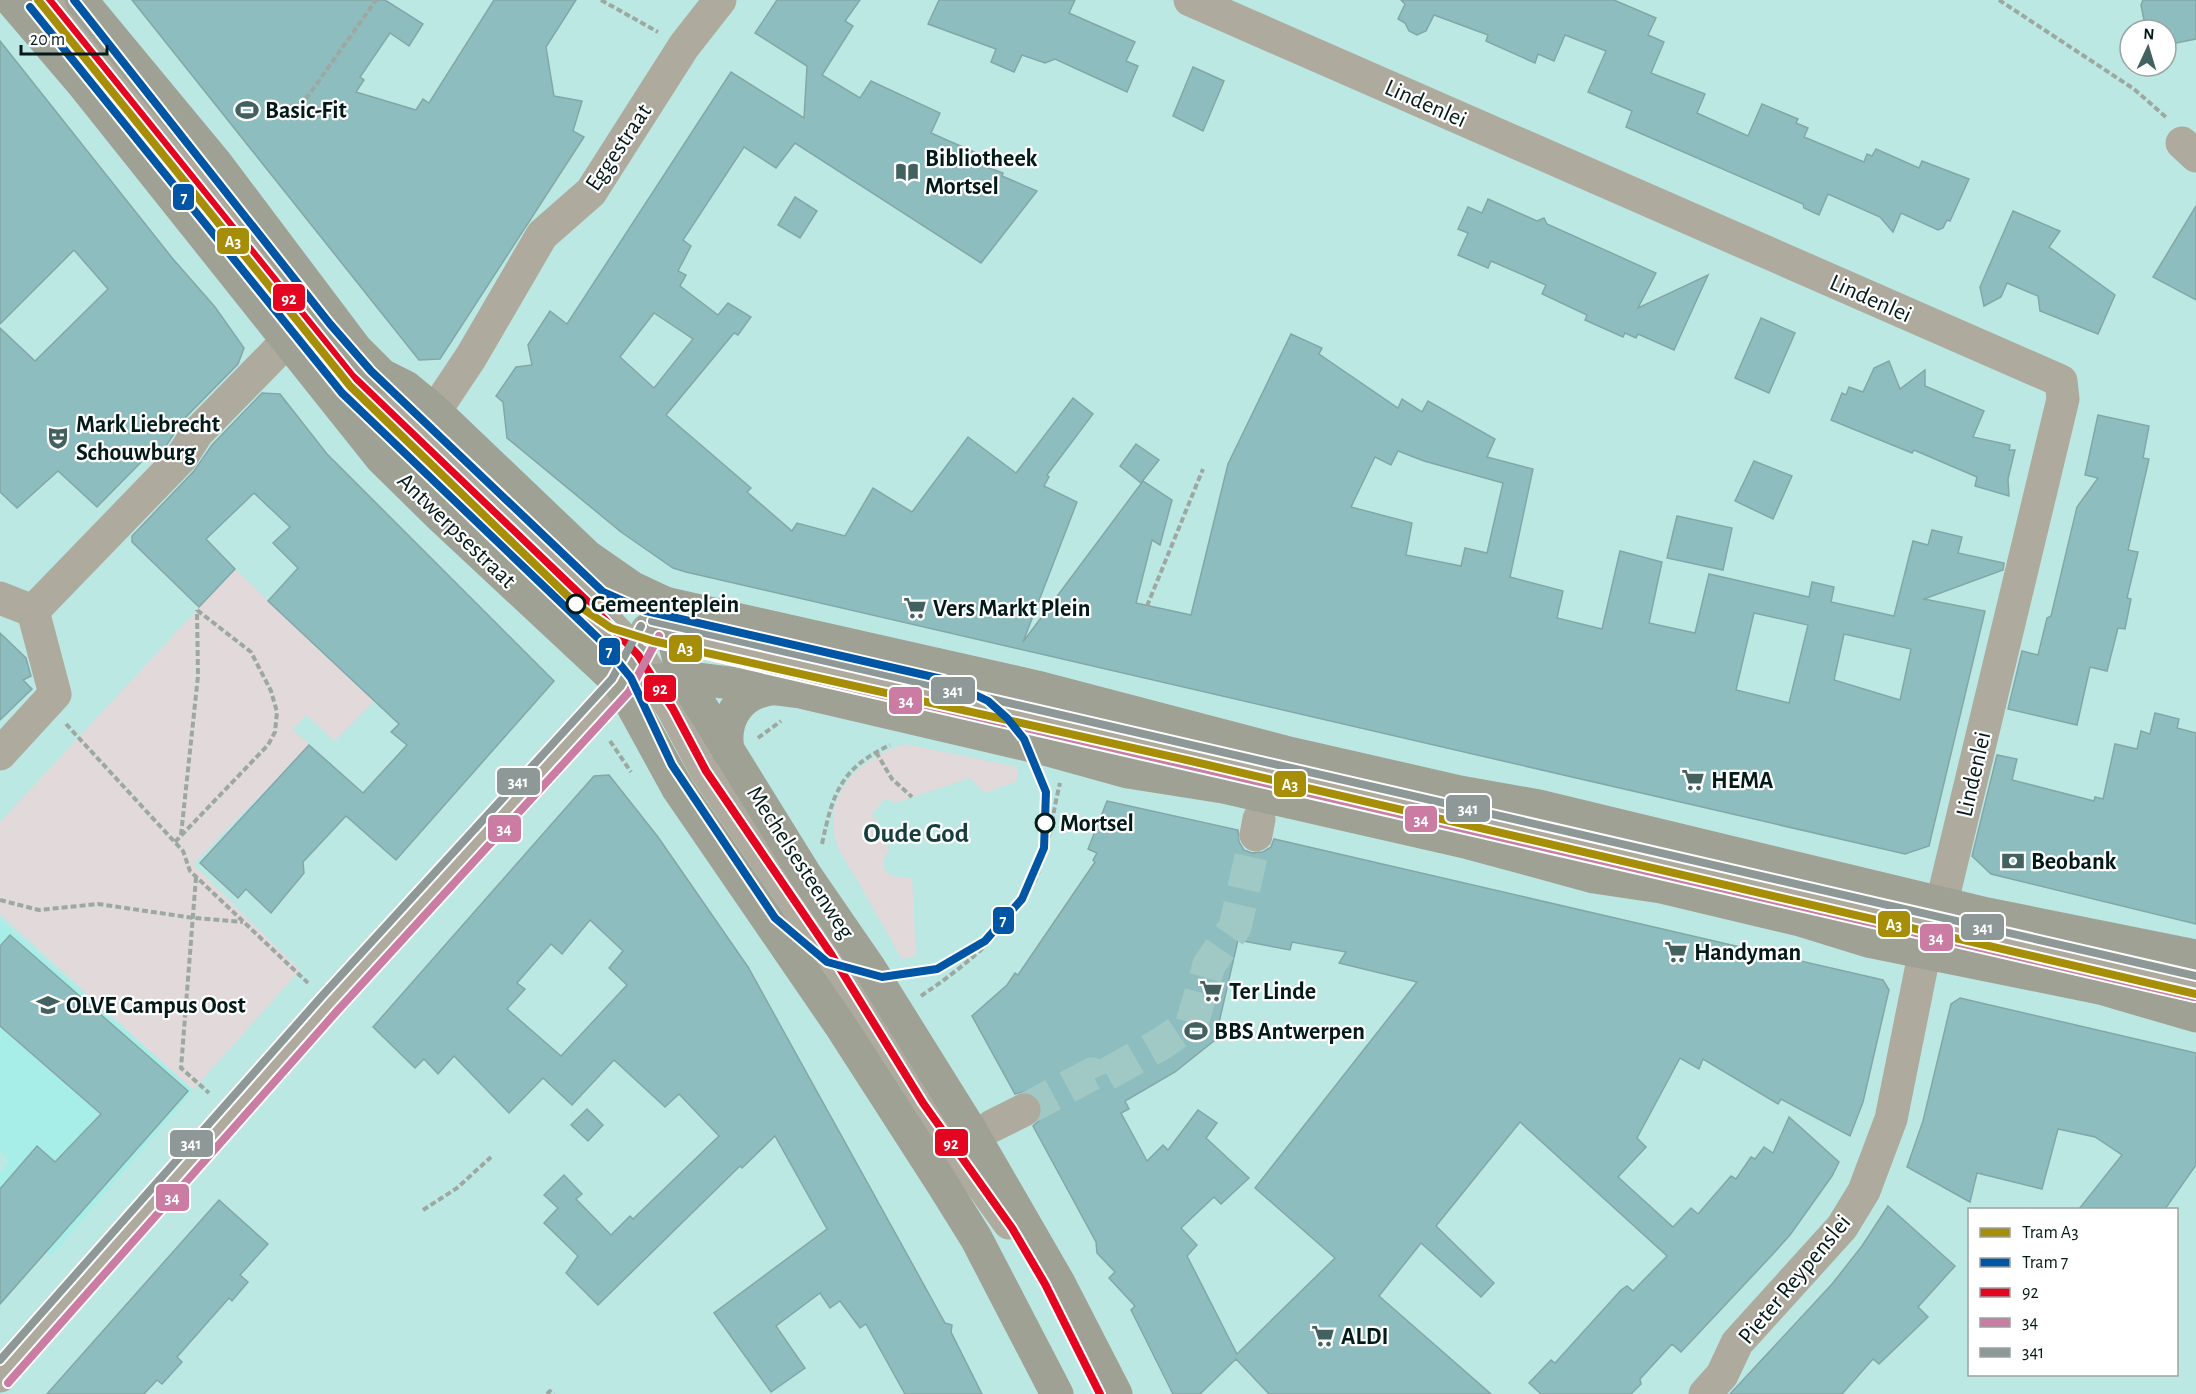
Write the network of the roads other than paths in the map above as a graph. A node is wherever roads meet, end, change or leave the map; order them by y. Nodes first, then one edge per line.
1 (11, 0) edge
2 (49, 0) edge
3 (81, 0) edge
4 (720, 0) edge
5 (1190, 0) edge
6 (287, 341) junction
7 (435, 411) junction
8 (0, 598) edge
9 (33, 611) junction
10 (661, 647) junction
11 (621, 685) junction
12 (777, 688) junction
13 (728, 751) junction
14 (0, 754) edge
15 (1942, 902) junction
16 (1925, 950) junction
17 (2196, 956) edge
18 (2196, 987) edge
19 (887, 997) junction
20 (2196, 1016) edge
21 (842, 1028) junction
22 (1024, 1110) tunnel mouth
23 (992, 1126) dead end
24 (0, 1376) edge
25 (1057, 1394) edge
26 (1100, 1394) edge
27 (1116, 1394) edge
28 (1705, 1394) edge

1 - 6 main road, Antwerpsestraat
2 - 10 street
3 - 7 main road
4 - 7 street, Eggestraat
5 - 15 street, Lindenlei
6 - 9 street
6 - 11 main road, Antwerpsestraat
7 - 10 main road
8 - 9 street
9 - 14 street
10 - 11 main road
10 - 12 main road
10 - 13 main road, Mechelsesteenweg
10 - 15 main road
10 - 18 street
10 - 19 street
11 - 21 main road
11 - 24 street
12 - 13 main road
12 - 16 main road
13 - 19 main road, Mechelsesteenweg
15 - 17 main road
16 - 20 main road
16 - 28 street, Pieter Reypenslei
19 - 21 street
19 - 26 street
19 - 27 main road, Mechelsesteenweg
21 - 25 main road
22 - 23 street

